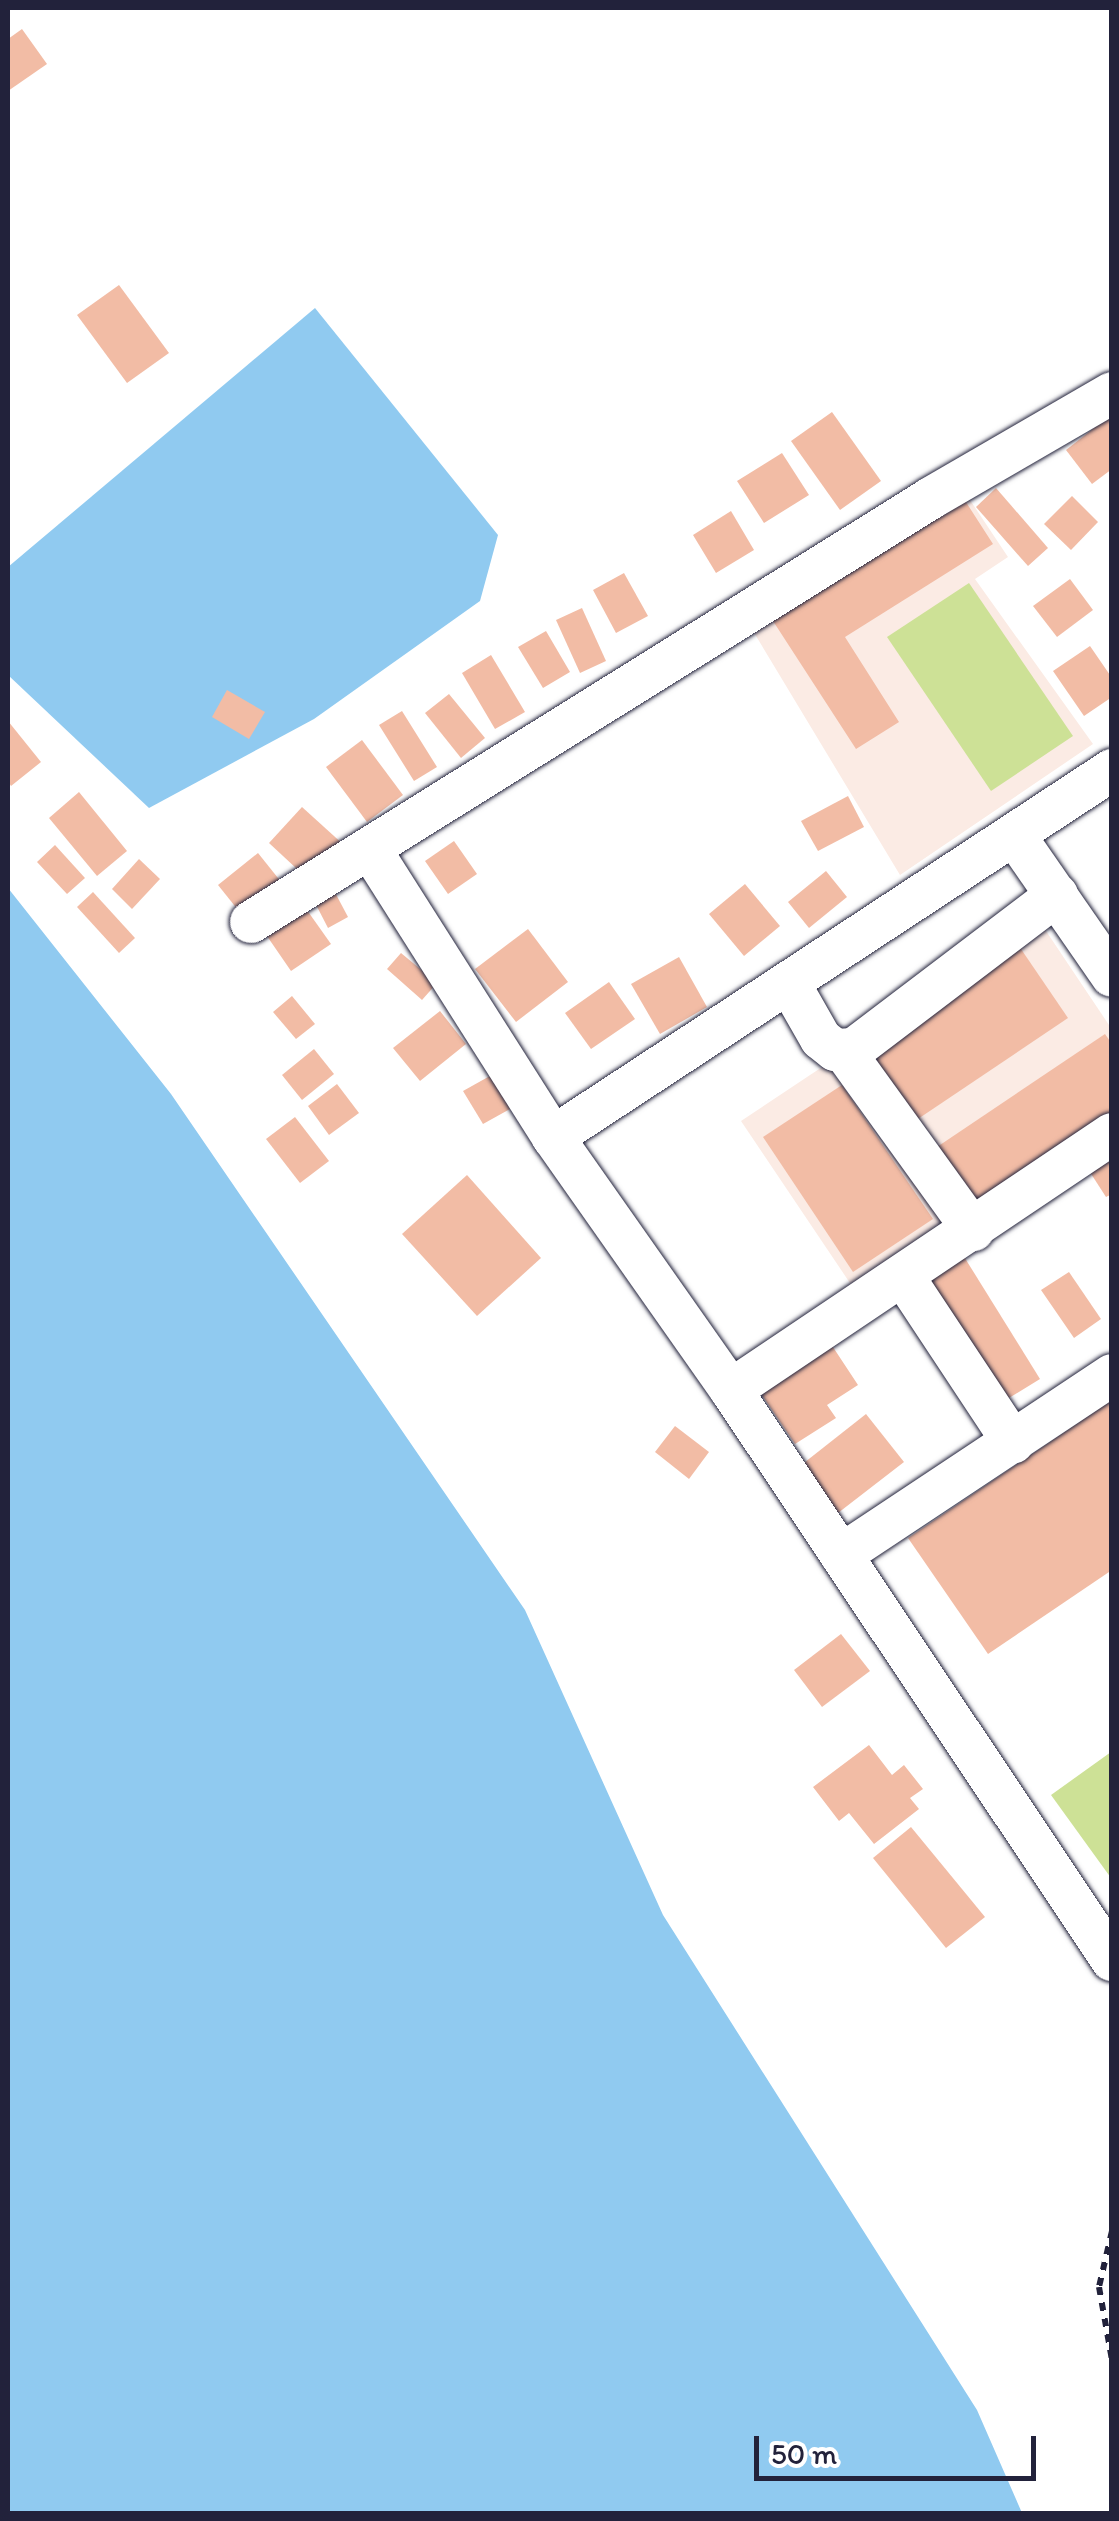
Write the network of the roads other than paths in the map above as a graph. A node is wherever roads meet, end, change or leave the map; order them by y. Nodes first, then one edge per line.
1 (1112, 393) edge
2 (1112, 770) edge
3 (1016, 836) junction
4 (372, 852) junction
5 (1058, 895) junction
6 (250, 922) dead end
7 (1112, 976) edge
8 (789, 983) junction
9 (844, 1051) junction
10 (1112, 1134) edge
11 (553, 1138) junction
12 (974, 1230) junction
13 (905, 1278) junction
14 (1112, 1375) edge
15 (732, 1390) junction
16 (1014, 1442) junction
17 (841, 1555) junction
18 (1112, 1960) edge

1 - 4 street
2 - 3 street
3 - 5 street
3 - 8 street
4 - 6 street
4 - 11 street
5 - 7 street
5 - 9 street
8 - 9 street
8 - 11 street
9 - 12 street
10 - 12 street
11 - 15 street
12 - 13 street
13 - 15 street
13 - 16 street
14 - 16 street
15 - 17 street
16 - 17 street
17 - 18 street

